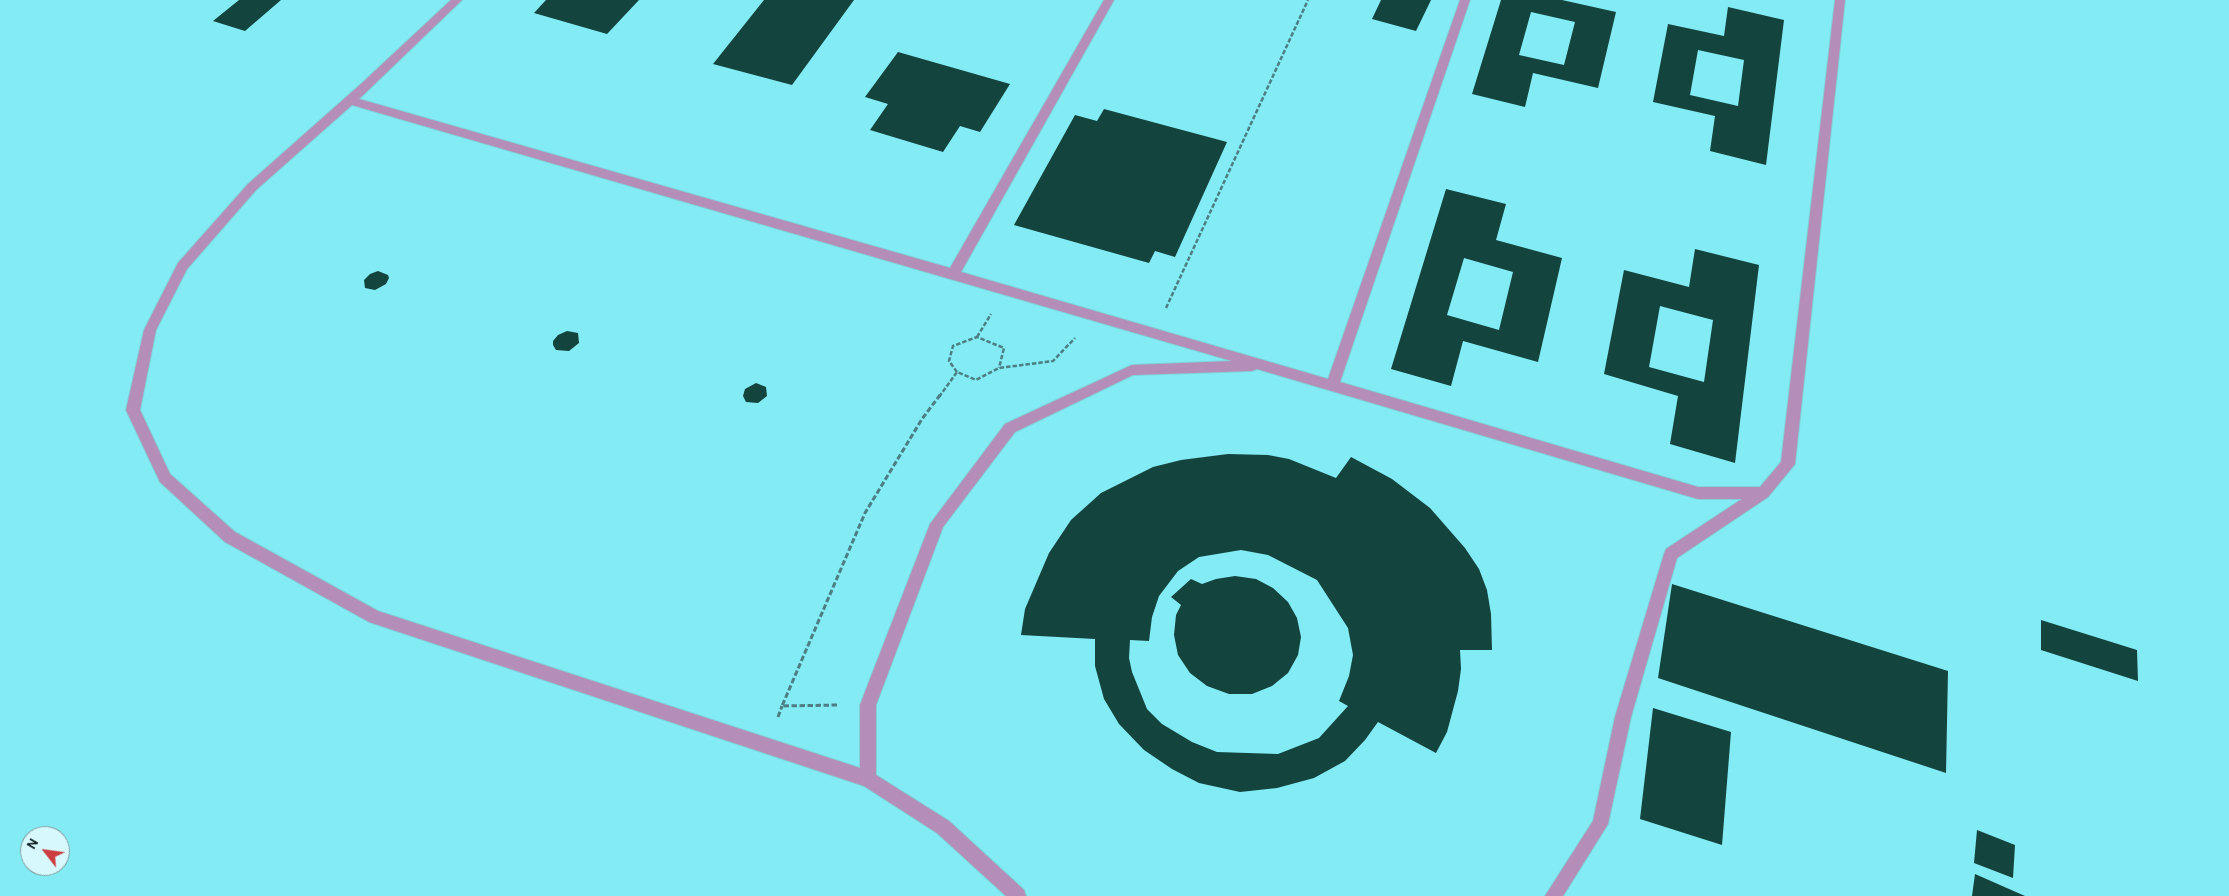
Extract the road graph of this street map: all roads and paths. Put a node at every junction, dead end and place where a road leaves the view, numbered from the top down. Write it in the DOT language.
graph roads {
  1 [pos="457,0"];
  2 [pos="1108,0"];
  3 [pos="1308,0"];
  4 [pos="1465,0"];
  5 [pos="1840,0"];
  6 [pos="350,100"];
  7 [pos="953,274"];
  8 [pos="1096,316"];
  9 [pos="1155,334"];
  10 [pos="1264,366"];
  11 [pos="999,368"];
  12 [pos="957,372"];
  13 [pos="1332,385"];
  14 [pos="1763,493"];
  15 [pos="868,705"];
  16 [pos="868,779"];
  17 [pos="1018,896"];
  18 [pos="1553,896"];
  1 -- 6 [label="street"];
  2 -- 7 [label="street"];
  3 -- 9 [label="path"];
  4 -- 13 [label="street"];
  5 -- 14 [label="street"];
  6 -- 7 [label="street"];
  6 -- 16 [label="street"];
  7 -- 8 [label="street"];
  8 -- 9 [label="street"];
  8 -- 11 [label="path"];
  9 -- 10 [label="street"];
  10 -- 13 [label="street"];
  10 -- 15 [label="street"];
  11 -- 12 [label="path"];
  11 -- 12 [label="path"];
  12 -- 15 [label="path"];
  13 -- 14 [label="street"];
  14 -- 18 [label="street"];
  15 -- 16 [label="street"];
  16 -- 17 [label="street"];
}
